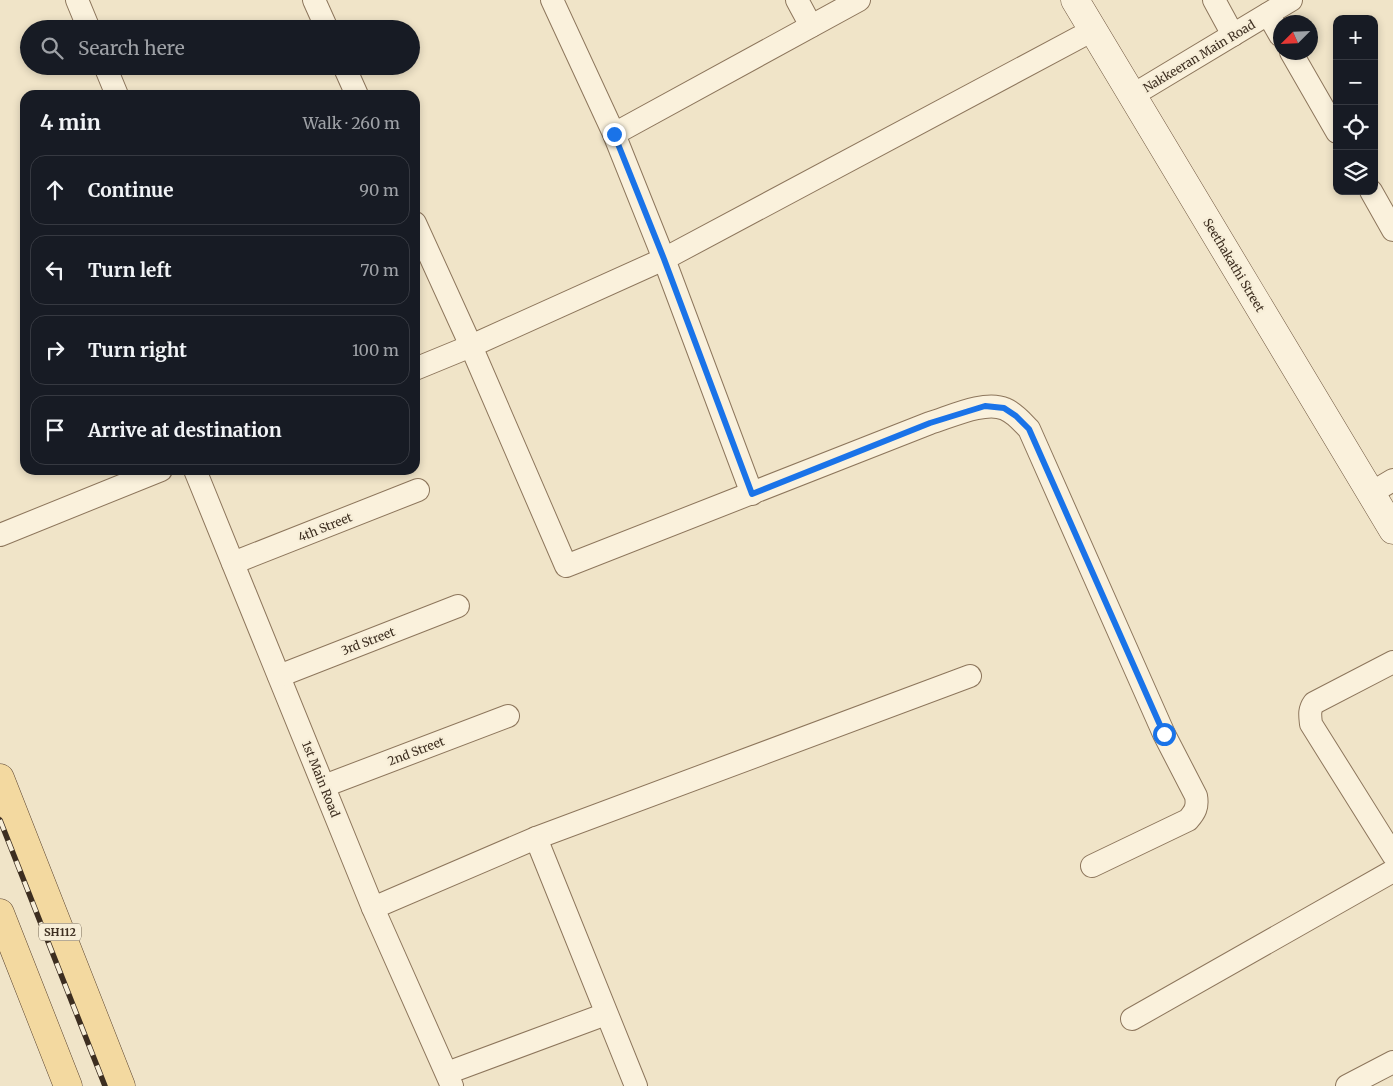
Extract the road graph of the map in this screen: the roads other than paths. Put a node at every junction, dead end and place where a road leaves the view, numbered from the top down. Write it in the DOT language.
graph roads {
  1 [pos="77,0"];
  2 [pos="314,0"];
  3 [pos="552,0"];
  4 [pos="797,0"];
  5 [pos="860,0"];
  6 [pos="1075,0"];
  7 [pos="1214,0"];
  8 [pos="1291,0"];
  9 [pos="1268,14"];
  10 [pos="85,20"];
  11 [pos="323,20"];
  12 [pos="1273,23"];
  13 [pos="811,26"];
  14 [pos="1093,30"];
  15 [pos="1233,35"];
  16 [pos="1296,60"];
  17 [pos="109,75"];
  18 [pos="348,75"];
  19 [pos="115,90"];
  20 [pos="355,90"];
  21 [pos="1133,95"];
  22 [pos="1333,125"];
  23 [pos="614,134"];
  24 [pos="1373,195"];
  25 [pos="1393,230"];
  26 [pos="420,234"];
  27 [pos="664,259"];
  28 [pos="471,346"];
  29 [pos="420,367"];
  30 [pos="149,475"];
  31 [pos="197,475"];
  32 [pos="1382,487"];
  33 [pos="418,490"];
  34 [pos="752,494"];
  35 [pos="1393,530"];
  36 [pos="0,535"];
  37 [pos="233,563"];
  38 [pos="458,606"];
  39 [pos="1393,662"];
  40 [pos="279,676"];
  41 [pos="970,676"];
  42 [pos="508,716"];
  43 [pos="0,778"];
  44 [pos="324,786"];
  45 [pos="536,838"];
  46 [pos="1393,855"];
  47 [pos="1092,866"];
  48 [pos="1393,872"];
  49 [pos="373,908"];
  50 [pos="0,913"];
  51 [pos="606,1014"];
  52 [pos="1132,1019"];
  53 [pos="1393,1062"];
  54 [pos="450,1080"];
  55 [pos="68,1086"];
  56 [pos="121,1086"];
  57 [pos="636,1086"];
  58 [pos="1347,1086"];
  1 -- 10 [label="street"];
  2 -- 11 [label="street"];
  3 -- 23 [label="street"];
  4 -- 13 [label="street"];
  5 -- 13 [label="street"];
  6 -- 14 [label="street, Seethakathi Street"];
  7 -- 15 [label="street"];
  8 -- 9 [label="street, Nakkeeran Main Road"];
  9 -- 12 [label="street"];
  9 -- 15 [label="street, Nakkeeran Main Road"];
  13 -- 23 [label="street"];
  14 -- 21 [label="street, Seethakathi Street"];
  14 -- 27 [label="street"];
  15 -- 21 [label="street, Nakkeeran Main Road"];
  16 -- 22 [label="street"];
  17 -- 19 [label="street"];
  18 -- 20 [label="street"];
  21 -- 32 [label="street, Seethakathi Street"];
  23 -- 27 [label="street"];
  24 -- 25 [label="street"];
  26 -- 28 [label="street"];
  27 -- 28 [label="street"];
  27 -- 34 [label="street"];
  28 -- 29 [label="street"];
  28 -- 34 [label="street"];
  30 -- 36 [label="street"];
  31 -- 37 [label="street, 1st Main Road"];
  32 -- 35 [label="street, Seethakathi Street"];
  33 -- 37 [label="street, 4th Street"];
  34 -- 47 [label="street"];
  37 -- 40 [label="street, 1st Main Road"];
  38 -- 40 [label="street, 3rd Street"];
  39 -- 46 [label="street"];
  40 -- 44 [label="street, 1st Main Road"];
  41 -- 45 [label="street"];
  42 -- 44 [label="street, 2nd Street"];
  43 -- 56 [label="main road, SH112"];
  44 -- 49 [label="street, 1st Main Road"];
  45 -- 49 [label="street"];
  45 -- 51 [label="street"];
  48 -- 52 [label="street"];
  49 -- 54 [label="street, 1st Main Road"];
  50 -- 55 [label="main road"];
  51 -- 54 [label="street"];
  51 -- 57 [label="street"];
  53 -- 58 [label="street"];
}
